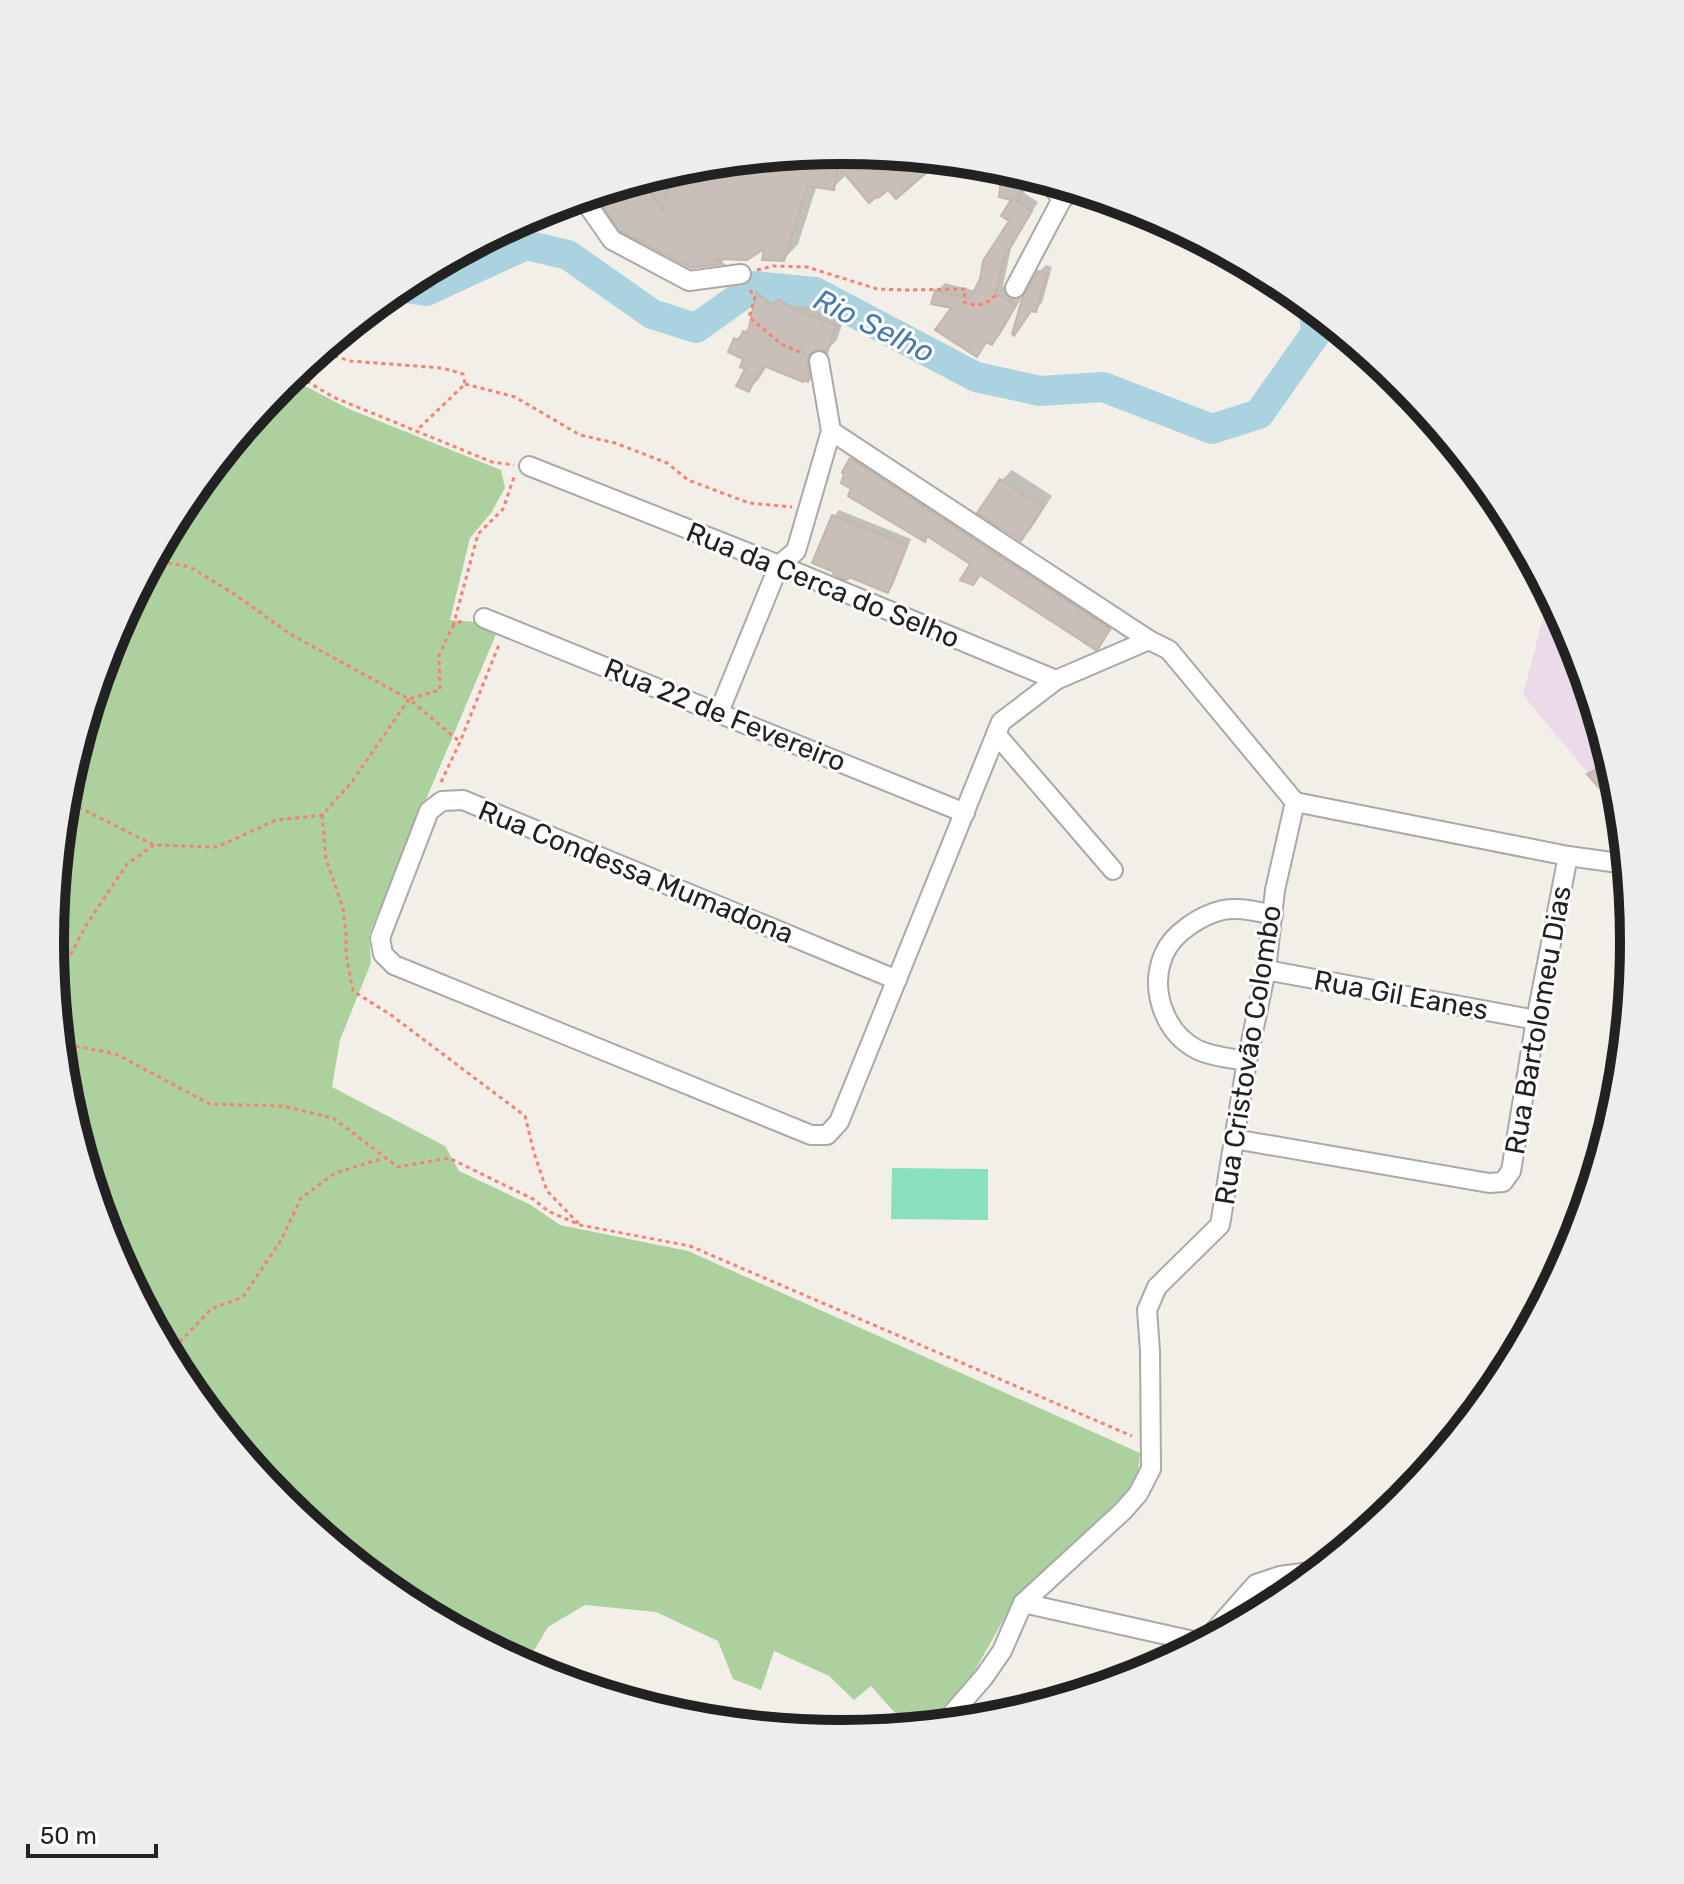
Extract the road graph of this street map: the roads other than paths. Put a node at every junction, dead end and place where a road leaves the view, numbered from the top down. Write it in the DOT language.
graph roads {
  1 [pos="1067,198"];
  2 [pos="588,206"];
  3 [pos="741,274"];
  4 [pos="1012,290"];
  5 [pos="819,361"];
  6 [pos="831,431"];
  7 [pos="524,466"];
  8 [pos="779,565"];
  9 [pos="484,618"];
  10 [pos="1149,640"];
  11 [pos="1056,680"];
  12 [pos="719,712"];
  13 [pos="996,734"];
  14 [pos="1295,802"];
  15 [pos="965,813"];
  16 [pos="1568,856"];
  17 [pos="1615,863"];
  18 [pos="1113,870"];
  19 [pos="1273,915"];
  20 [pos="1266,970"];
  21 [pos="897,980"];
  22 [pos="1536,1020"];
  23 [pos="1247,1061"];
  24 [pos="1234,1139"];
  25 [pos="1295,1574"];
  26 [pos="1023,1603"];
  27 [pos="1225,1619"];
  28 [pos="1187,1640"];
  29 [pos="967,1698"];
  30 [pos="964,1710"];
  31 [pos="956,1711"];
  1 -- 4 [label="street"];
  2 -- 3 [label="street"];
  5 -- 6 [label="street"];
  6 -- 8 [label="street"];
  6 -- 10 [label="street"];
  7 -- 8 [label="street, Rua da Cerca do Selho"];
  8 -- 11 [label="street, Rua da Cerca do Selho"];
  8 -- 12 [label="street"];
  9 -- 12 [label="street, Rua 22 de Fevereiro"];
  10 -- 11 [label="street"];
  10 -- 14 [label="street"];
  11 -- 13 [label="street"];
  12 -- 15 [label="street, Rua 22 de Fevereiro"];
  13 -- 15 [label="street"];
  13 -- 18 [label="street"];
  14 -- 16 [label="street"];
  14 -- 19 [label="street, Rua Cristovão Colombo"];
  15 -- 21 [label="street"];
  16 -- 17 [label="street"];
  16 -- 22 [label="street, Rua Bartolomeu Dias"];
  19 -- 20 [label="street, Rua Cristovão Colombo"];
  19 -- 23 [label="street"];
  20 -- 22 [label="street, Rua Gil Eanes"];
  20 -- 23 [label="street, Rua Cristovão Colombo"];
  21 -- 21 [label="street, Rua Condessa Mumadona"];
  22 -- 24 [label="street, Rua Bartolomeu Dias"];
  23 -- 24 [label="street, Rua Cristovão Colombo"];
  24 -- 26 [label="street, Rua Cristovão Colombo"];
  25 -- 27 [label="street"];
  26 -- 28 [label="street"];
  26 -- 29 [label="street, Rua Cristovão Colombo"];
  29 -- 30 [label="street, Rua Cristovão Colombo"];
  29 -- 31 [label="street, Rua Cristovão Colombo"];
}
